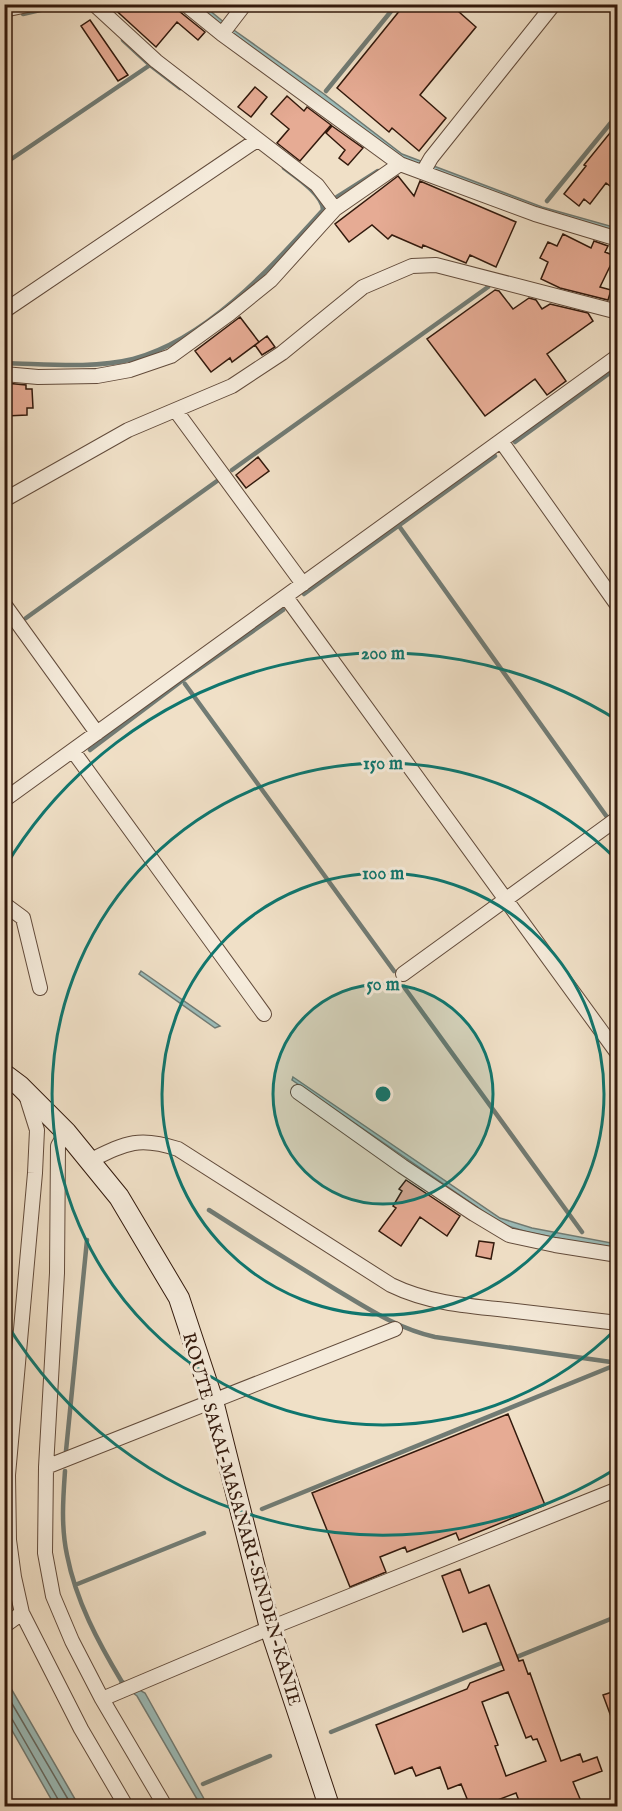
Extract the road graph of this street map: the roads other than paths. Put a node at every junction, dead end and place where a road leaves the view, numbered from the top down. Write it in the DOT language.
graph roads {
  1 [pos="32,4"];
  2 [pos="94,4"];
  3 [pos="185,4"];
  4 [pos="245,4"];
  5 [pos="554,4"];
  6 [pos="7,13"];
  7 [pos="224,30"];
  8 [pos="257,140"];
  9 [pos="400,164"];
  10 [pos="426,166"];
  11 [pos="334,209"];
  12 [pos="618,239"];
  13 [pos="4,311"];
  14 [pos="618,312"];
  15 [pos="618,356"];
  16 [pos="4,374"];
  17 [pos="176,411"];
  18 [pos="501,441"];
  19 [pos="4,500"];
  20 [pos="303,584"];
  21 [pos="286,597"];
  22 [pos="4,604"];
  23 [pos="618,606"];
  24 [pos="97,733"];
  25 [pos="73,751"];
  26 [pos="4,800"];
  27 [pos="618,818"];
  28 [pos="505,900"];
  29 [pos="4,904"];
  30 [pos="403,974"];
  31 [pos="40,988"];
  32 [pos="264,1014"];
  33 [pos="618,1054"];
  34 [pos="4,1074"];
  35 [pos="25,1091"];
  36 [pos="298,1092"];
  37 [pos="66,1132"];
  38 [pos="91,1160"];
  39 [pos="618,1255"];
  40 [pos="618,1323"];
  41 [pos="395,1329"];
  42 [pos="213,1401"];
  43 [pos="46,1467"];
  44 [pos="618,1489"];
  45 [pos="22,1613"];
  46 [pos="4,1626"];
  47 [pos="270,1629"];
  48 [pos="102,1699"];
  49 [pos="126,1806"];
  50 [pos="165,1806"];
  51 [pos="329,1806"];
  1 -- 6 [label="street"];
  2 -- 8 [label="street"];
  3 -- 7 [label="street"];
  4 -- 7 [label="street"];
  5 -- 10 [label="street"];
  7 -- 9 [label="street"];
  8 -- 11 [label="street"];
  8 -- 13 [label="street"];
  9 -- 10 [label="street"];
  9 -- 11 [label="street"];
  10 -- 12 [label="street"];
  11 -- 16 [label="street"];
  14 -- 17 [label="street"];
  15 -- 18 [label="street"];
  17 -- 19 [label="street"];
  17 -- 20 [label="street"];
  18 -- 20 [label="street"];
  18 -- 23 [label="street"];
  20 -- 21 [label="street"];
  21 -- 24 [label="street"];
  21 -- 28 [label="street"];
  22 -- 24 [label="street"];
  24 -- 25 [label="street"];
  25 -- 26 [label="street"];
  25 -- 32 [label="street"];
  27 -- 28 [label="street"];
  28 -- 30 [label="street"];
  28 -- 33 [label="street"];
  29 -- 31 [label="street"];
  34 -- 35 [label="main road, ROUTE SAKAI-MASANARI-SINDEN-KANIE"];
  35 -- 37 [label="main road, ROUTE SAKAI-MASANARI-SINDEN-KANIE"];
  35 -- 45 [label="street"];
  36 -- 39 [label="street"];
  37 -- 38 [label="main road, ROUTE SAKAI-MASANARI-SINDEN-KANIE"];
  37 -- 43 [label="street"];
  38 -- 40 [label="street"];
  38 -- 42 [label="main road, ROUTE SAKAI-MASANARI-SINDEN-KANIE"];
  41 -- 42 [label="street"];
  42 -- 43 [label="street"];
  42 -- 47 [label="main road, ROUTE SAKAI-MASANARI-SINDEN-KANIE"];
  43 -- 48 [label="street"];
  44 -- 47 [label="street"];
  45 -- 46 [label="street"];
  45 -- 49 [label="street"];
  47 -- 48 [label="street"];
  47 -- 51 [label="main road, ROUTE SAKAI-MASANARI-SINDEN-KANIE"];
  48 -- 50 [label="street"];
}
